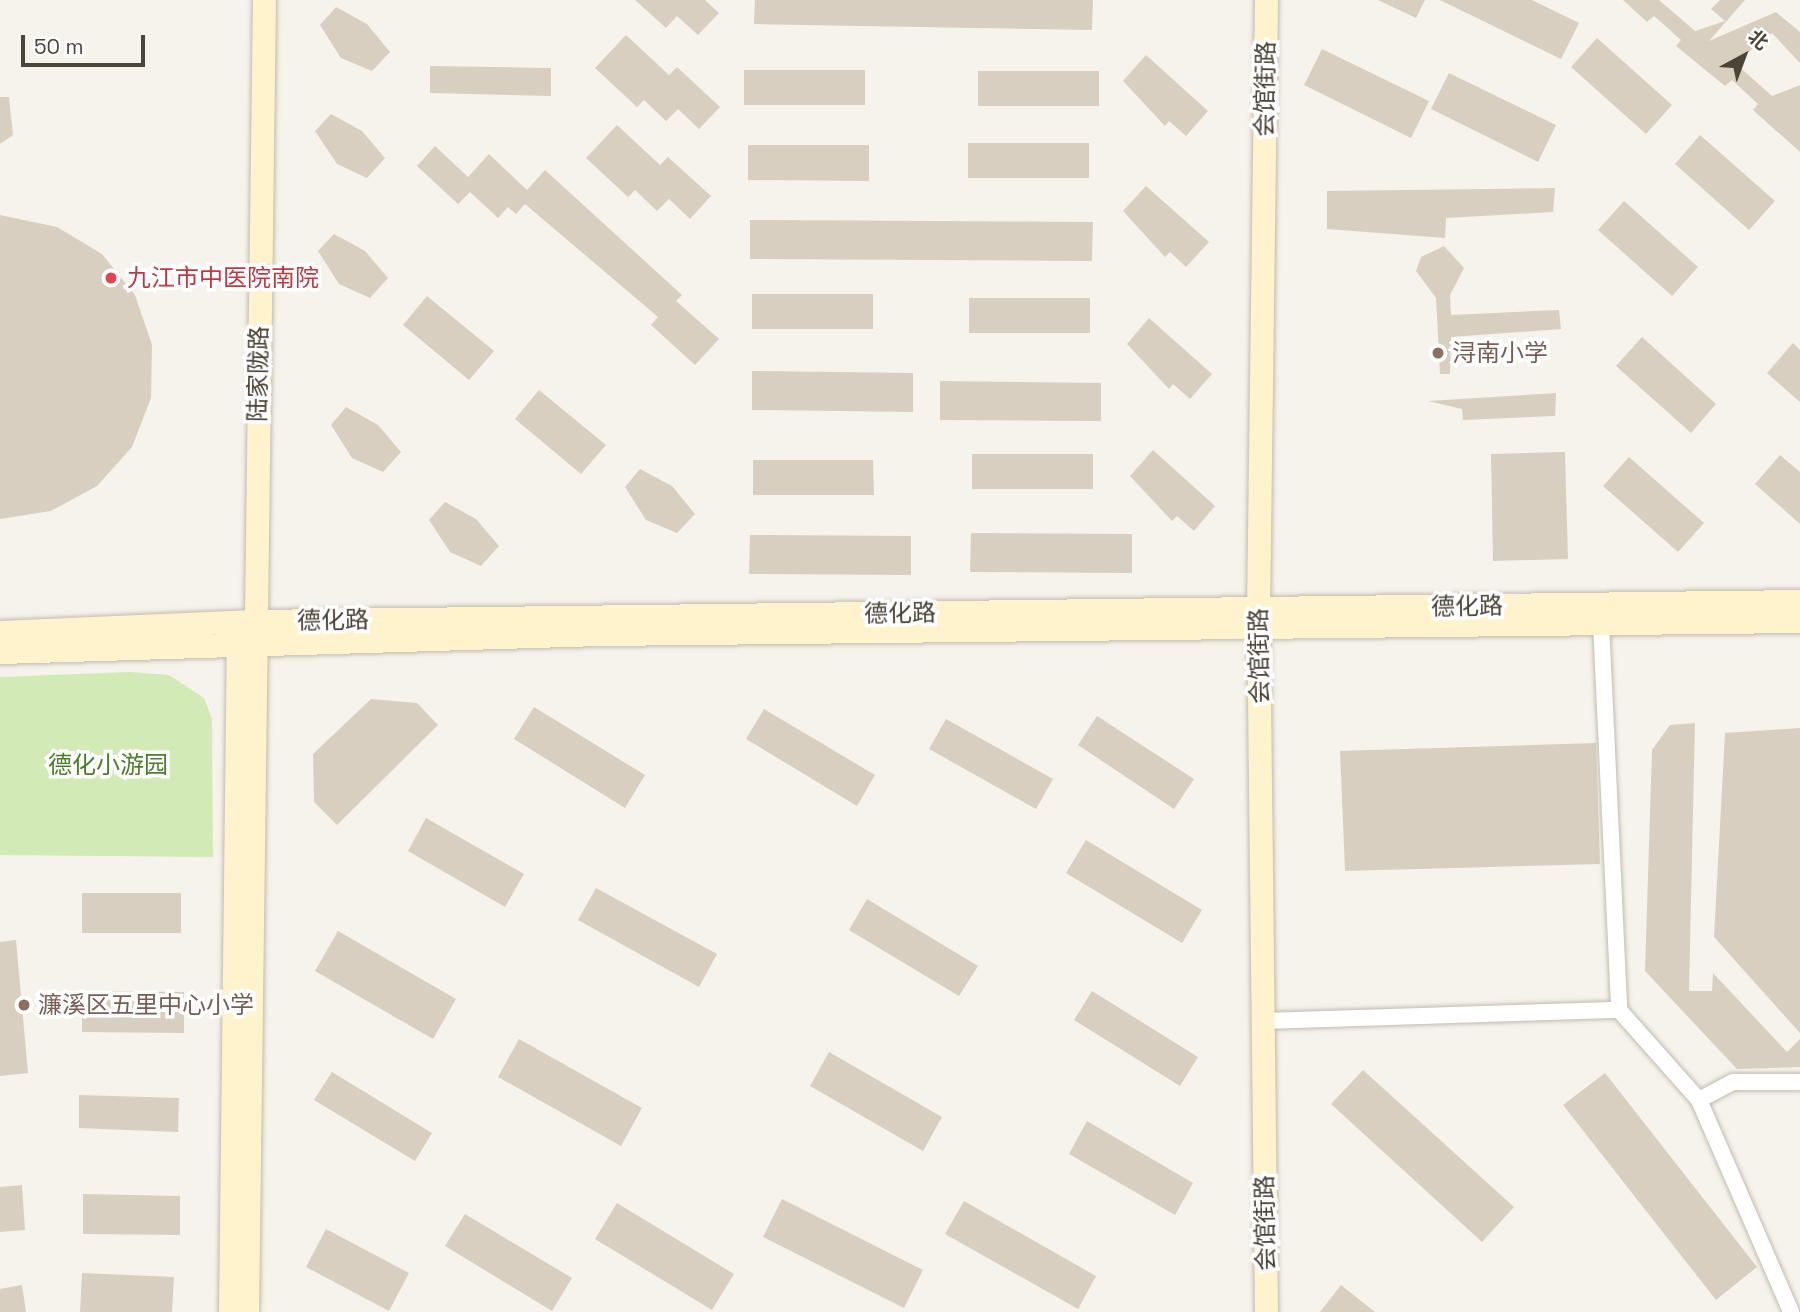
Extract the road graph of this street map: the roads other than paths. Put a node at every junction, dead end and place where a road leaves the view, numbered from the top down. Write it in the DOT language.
graph roads {
  1 [pos="264,0"];
  2 [pos="1266,0"];
  3 [pos="1800,601"];
  4 [pos="1258,618"];
  5 [pos="1800,621"];
  6 [pos="1601,623"];
  7 [pos="0,632"];
  8 [pos="246,634"];
  9 [pos="0,652"];
  10 [pos="1619,1010"];
  11 [pos="1263,1021"];
  12 [pos="1800,1082"];
  13 [pos="1699,1100"];
  14 [pos="230,1312"];
  15 [pos="247,1312"];
  16 [pos="1266,1312"];
  17 [pos="1791,1312"];
  1 -- 8 [label="street, 陆家陇路"];
  2 -- 4 [label="street, 会馆街路"];
  3 -- 4 [label="street, 德化路"];
  4 -- 6 [label="street, 德化路"];
  4 -- 8 [label="street, 德化路"];
  4 -- 11 [label="street, 会馆街路"];
  5 -- 6 [label="street, 德化路"];
  6 -- 10 [label="street"];
  7 -- 8 [label="street, 德化路"];
  8 -- 9 [label="street, 德化路"];
  8 -- 14 [label="street"];
  8 -- 15 [label="street"];
  10 -- 11 [label="street"];
  10 -- 13 [label="street"];
  11 -- 16 [label="street, 会馆街路"];
  12 -- 13 [label="street"];
  13 -- 17 [label="street"];
}
